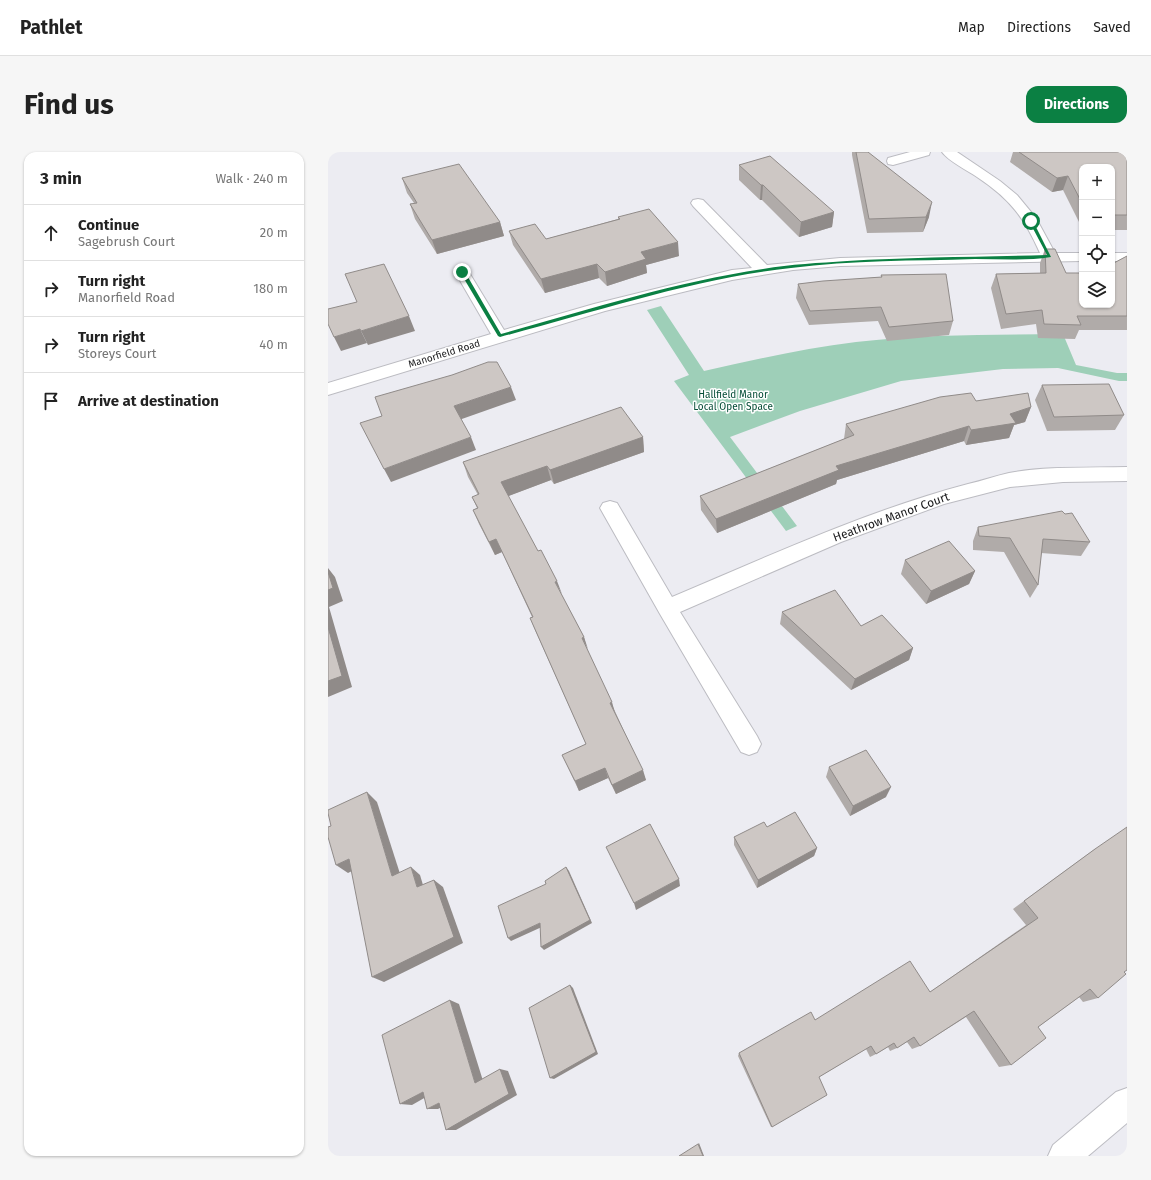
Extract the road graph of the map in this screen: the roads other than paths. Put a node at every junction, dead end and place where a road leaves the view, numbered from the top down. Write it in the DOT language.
graph roads {
  1 [pos="924,152"];
  2 [pos="948,152"];
  3 [pos="893,161"];
  4 [pos="698,203"];
  5 [pos="1049,256"];
  6 [pos="1079,257"];
  7 [pos="1115,257"];
  8 [pos="1127,257"];
  9 [pos="763,270"];
  10 [pos="462,272"];
  11 [pos="500,336"];
  12 [pos="328,389"];
  13 [pos="1127,474"];
  14 [pos="610,508"];
  15 [pos="667,608"];
  16 [pos="749,744"];
  17 [pos="1127,1103"];
  18 [pos="1064,1156"];
  1 -- 3 [label="street"];
  2 -- 5 [label="street"];
  4 -- 9 [label="street"];
  5 -- 6 [label="street, Manorfield Road"];
  5 -- 9 [label="street, Manorfield Road"];
  7 -- 8 [label="street"];
  9 -- 11 [label="street, Manorfield Road"];
  10 -- 11 [label="street"];
  11 -- 12 [label="street, Manorfield Road"];
  13 -- 15 [label="street, Heathrow Manor Court"];
  14 -- 15 [label="street"];
  15 -- 16 [label="street"];
  17 -- 18 [label="street"];
}
